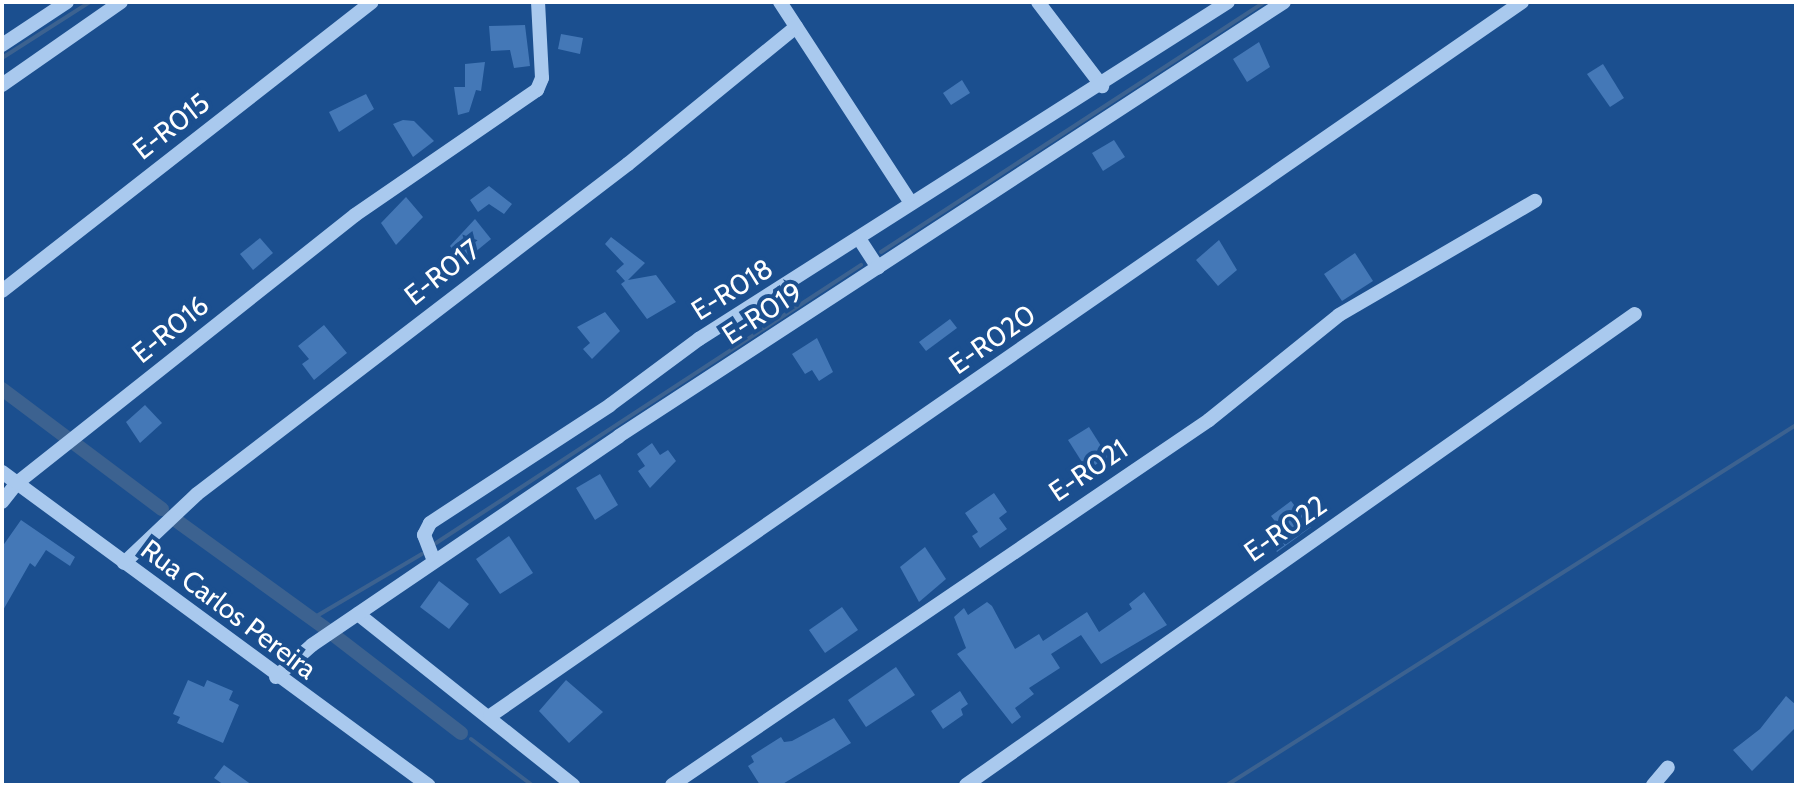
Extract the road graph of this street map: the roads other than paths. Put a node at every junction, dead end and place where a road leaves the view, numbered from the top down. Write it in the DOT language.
graph roads {
  1 [pos="67,2"];
  2 [pos="121,2"];
  3 [pos="372,2"];
  4 [pos="538,2"];
  5 [pos="780,2"];
  6 [pos="1038,2"];
  7 [pos="1228,2"];
  8 [pos="1284,2"];
  9 [pos="1522,2"];
  10 [pos="796,27"];
  11 [pos="2,45"];
  12 [pos="2,85"];
  13 [pos="1102,86"];
  14 [pos="1535,201"];
  15 [pos="911,203"];
  16 [pos="860,240"];
  17 [pos="878,268"];
  18 [pos="2,291"];
  19 [pos="1635,314"];
  20 [pos="2,472"];
  21 [pos="17,483"];
  22 [pos="2,502"];
  23 [pos="434,561"];
  24 [pos="124,563"];
  25 [pos="358,614"];
  26 [pos="276,677"];
  27 [pos="490,716"];
  28 [pos="1668,767"];
  29 [pos="428,785"];
  30 [pos="573,785"];
  31 [pos="672,785"];
  32 [pos="966,785"];
  33 [pos="1653,785"];
  1 -- 11 [label="street"];
  2 -- 12 [label="street"];
  3 -- 18 [label="street, E-R015"];
  4 -- 21 [label="street, E-R016"];
  5 -- 10 [label="street"];
  6 -- 13 [label="street"];
  7 -- 13 [label="street, E-R018"];
  8 -- 17 [label="street, E-R019"];
  9 -- 27 [label="street, E-R020"];
  10 -- 15 [label="street"];
  10 -- 24 [label="street, E-R017"];
  13 -- 15 [label="street, E-R018"];
  14 -- 31 [label="street, E-R021"];
  15 -- 16 [label="street, E-R018"];
  16 -- 17 [label="street"];
  16 -- 23 [label="street, E-R018"];
  17 -- 23 [label="street, E-R019"];
  19 -- 32 [label="street, E-R022"];
  20 -- 21 [label="street, Rua Carlos Pereira"];
  21 -- 22 [label="street, E-R016"];
  21 -- 24 [label="street, Rua Carlos Pereira"];
  23 -- 25 [label="street, E-R019"];
  24 -- 26 [label="street, Rua Carlos Pereira"];
  25 -- 26 [label="street, E-R019"];
  25 -- 27 [label="street"];
  26 -- 29 [label="street, Rua Carlos Pereira"];
  27 -- 30 [label="street"];
  28 -- 33 [label="street"];
}
